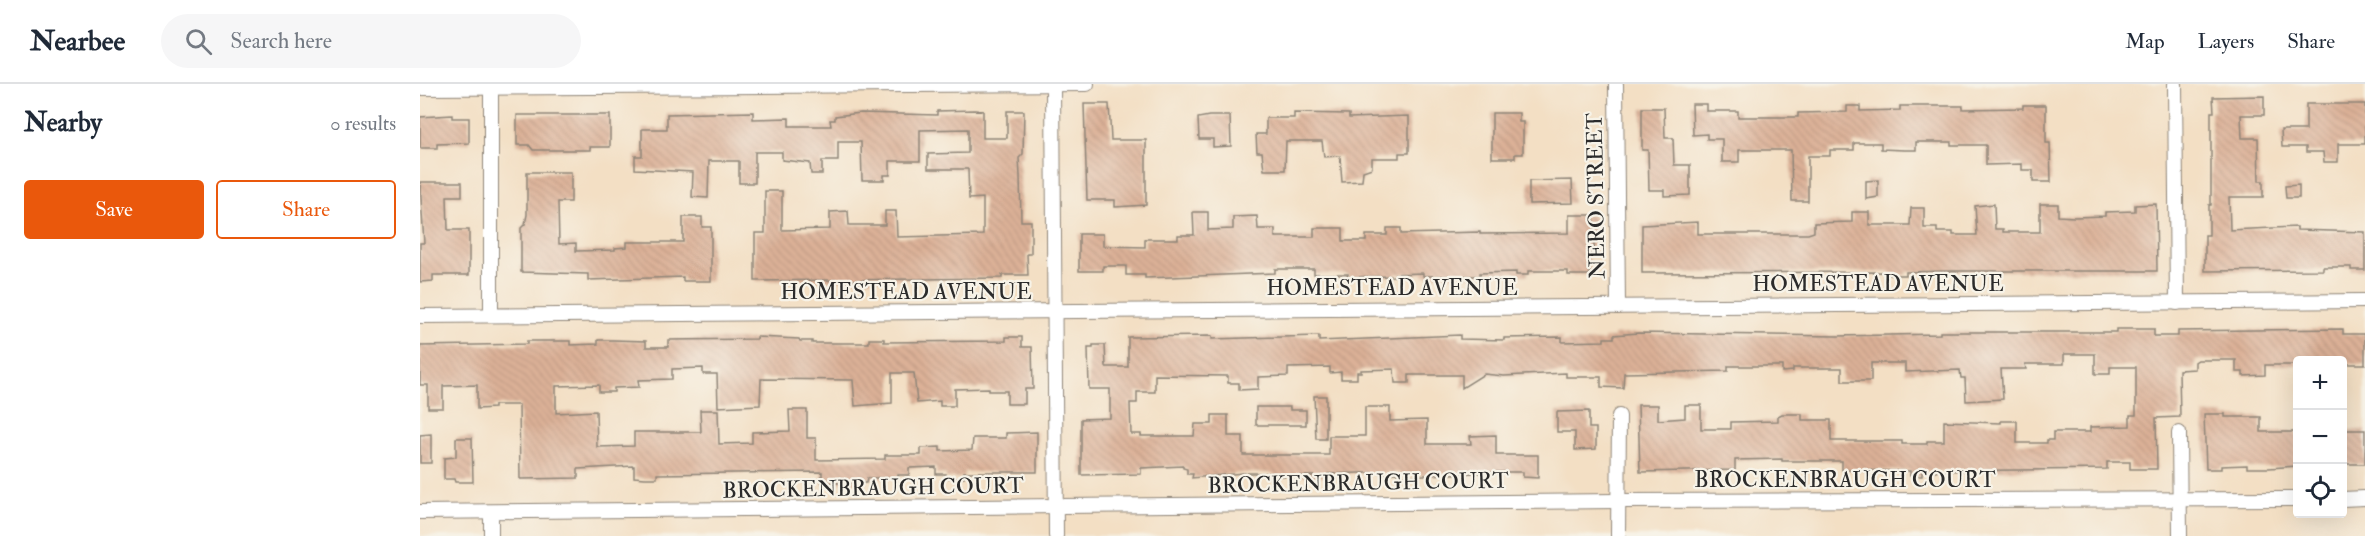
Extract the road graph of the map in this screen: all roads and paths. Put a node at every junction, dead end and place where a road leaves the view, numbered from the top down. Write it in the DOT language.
graph roads {
  1 [pos="1053,84"];
  2 [pos="1087,84"];
  3 [pos="1616,84"];
  4 [pos="2175,84"];
  5 [pos="491,86"];
  6 [pos="420,88"];
  7 [pos="2365,301"];
  8 [pos="2177,303"];
  9 [pos="1618,307"];
  10 [pos="1054,312"];
  11 [pos="491,315"];
  12 [pos="420,316"];
  13 [pos="1619,416"];
  14 [pos="2179,434"];
  15 [pos="2365,498"];
  16 [pos="2293,499"];
  17 [pos="2347,499"];
  18 [pos="1618,501"];
  19 [pos="2180,501"];
  20 [pos="1056,507"];
  21 [pos="420,512"];
  22 [pos="491,512"];
  23 [pos="491,536"];
  24 [pos="1056,536"];
  25 [pos="1618,536"];
  26 [pos="2180,536"];
  1 -- 2 [label="street"];
  1 -- 5 [label="street"];
  1 -- 10 [label="street"];
  3 -- 9 [label="street, NERO STREET"];
  4 -- 8 [label="street"];
  5 -- 6 [label="street"];
  5 -- 11 [label="street"];
  7 -- 8 [label="street, HOMESTEAD AVENUE"];
  8 -- 9 [label="street, HOMESTEAD AVENUE"];
  9 -- 10 [label="street, HOMESTEAD AVENUE"];
  10 -- 11 [label="street, HOMESTEAD AVENUE"];
  10 -- 20 [label="street"];
  11 -- 12 [label="street, HOMESTEAD AVENUE"];
  13 -- 18 [label="street"];
  14 -- 19 [label="street"];
  15 -- 17 [label="street"];
  16 -- 19 [label="street, BROCKENBRAUGH COURT"];
  18 -- 19 [label="street, BROCKENBRAUGH COURT"];
  18 -- 20 [label="street, BROCKENBRAUGH COURT"];
  18 -- 25 [label="street"];
  19 -- 26 [label="street"];
  20 -- 22 [label="street, BROCKENBRAUGH COURT"];
  20 -- 24 [label="street"];
  21 -- 22 [label="street, BROCKENBRAUGH COURT"];
  22 -- 23 [label="street"];
}
